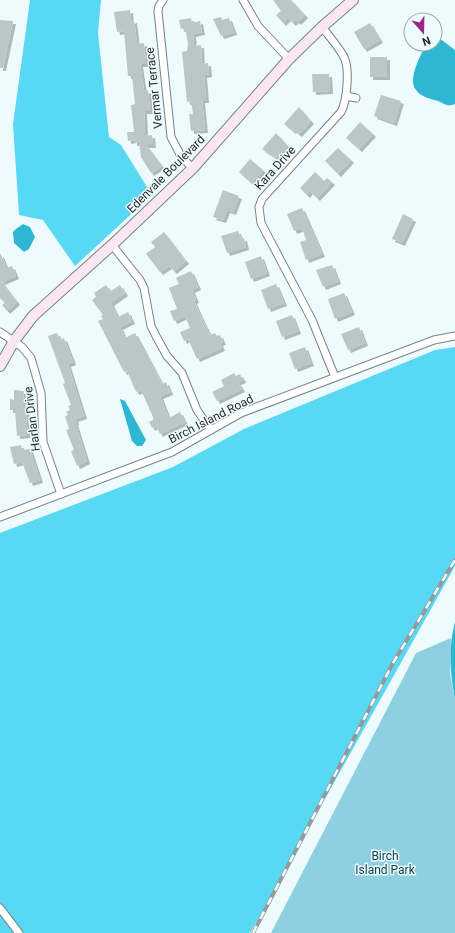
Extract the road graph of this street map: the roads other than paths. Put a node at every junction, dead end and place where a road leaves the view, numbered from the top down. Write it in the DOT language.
graph roads {
  1 [pos="242,0"];
  2 [pos="353,0"];
  3 [pos="159,4"];
  4 [pos="322,27"];
  5 [pos="289,59"];
  6 [pos="346,96"];
  7 [pos="356,98"];
  8 [pos="193,168"];
  9 [pos="112,245"];
  10 [pos="0,332"];
  11 [pos="455,336"];
  12 [pos="14,341"];
  13 [pos="0,366"];
  14 [pos="335,378"];
  15 [pos="211,430"];
  16 [pos="61,494"];
  17 [pos="0,517"];
  18 [pos="0,908"];
  19 [pos="19,933"];
  1 -- 5 [label="street"];
  2 -- 4 [label="street, Edenvale Boulevard"];
  3 -- 8 [label="street, Vermar Terrace"];
  4 -- 5 [label="street, Edenvale Boulevard"];
  4 -- 6 [label="street, Kara Drive"];
  5 -- 8 [label="street, Edenvale Boulevard"];
  6 -- 7 [label="street"];
  6 -- 14 [label="street, Kara Drive"];
  8 -- 9 [label="street, Edenvale Boulevard"];
  9 -- 12 [label="street, Edenvale Boulevard"];
  9 -- 15 [label="street"];
  10 -- 12 [label="street, Harlan Drive"];
  11 -- 14 [label="street, Birch Island Road"];
  12 -- 13 [label="street, Edenvale Boulevard"];
  12 -- 16 [label="street, Harlan Drive"];
  14 -- 15 [label="street, Birch Island Road"];
  15 -- 16 [label="street, Birch Island Road"];
  16 -- 17 [label="street, Birch Island Road"];
  18 -- 19 [label="street"];
}
